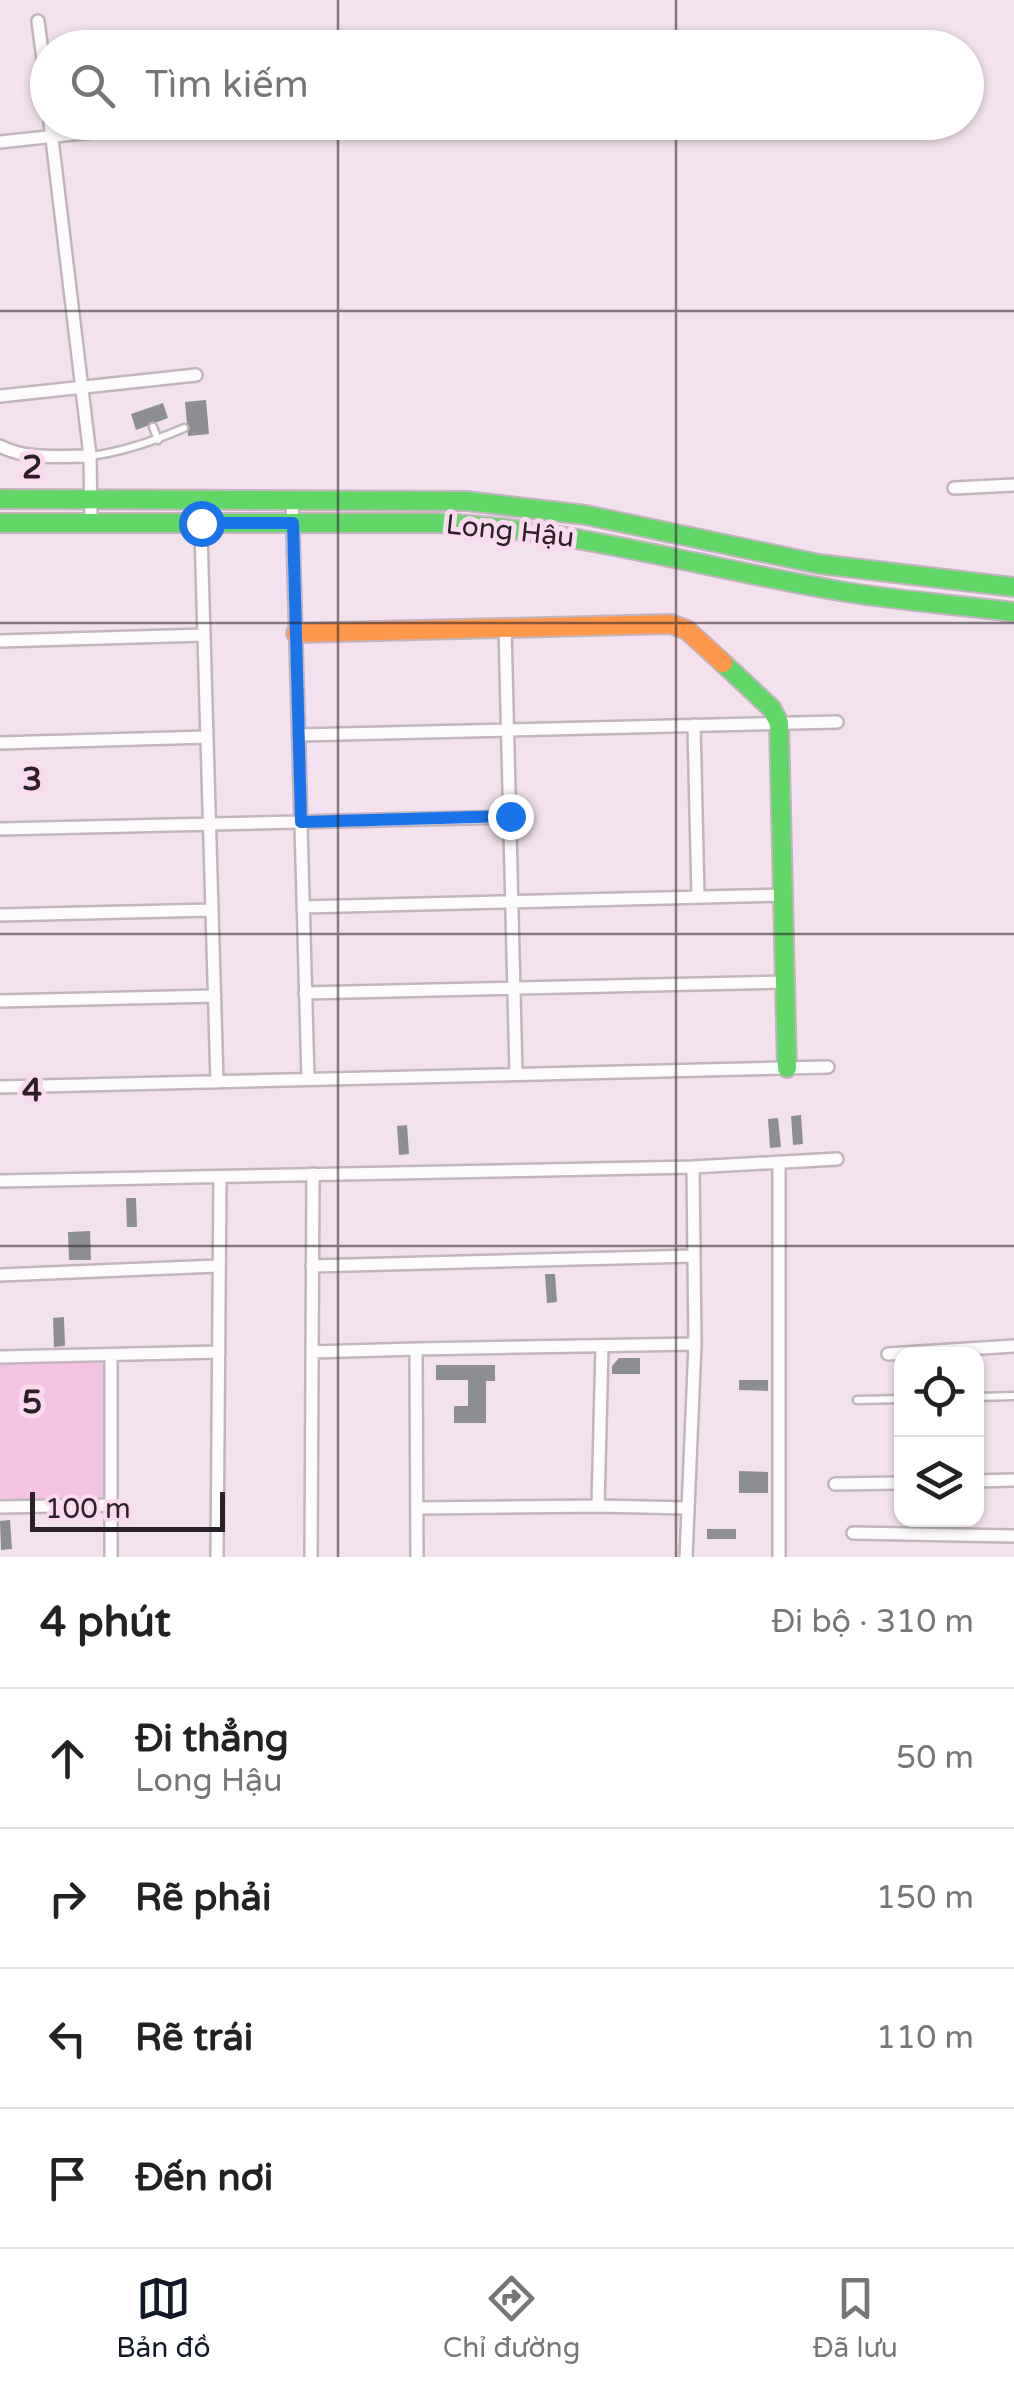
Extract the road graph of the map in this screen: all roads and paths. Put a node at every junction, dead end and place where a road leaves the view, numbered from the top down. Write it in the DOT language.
graph roads {
  1 [pos="38,22"];
  2 [pos="39,30"];
  3 [pos="30,134"];
  4 [pos="52,140"];
  5 [pos="0,142"];
  6 [pos="196,374"];
  7 [pos="82,386"];
  8 [pos="0,396"];
  9 [pos="153,427"];
  10 [pos="184,428"];
  11 [pos="158,440"];
  12 [pos="0,446"];
  13 [pos="90,456"];
  14 [pos="1014,485"];
  15 [pos="954,488"];
  16 [pos="0,499"];
  17 [pos="91,499"];
  18 [pos="200,499"];
  19 [pos="292,499"];
  20 [pos="0,523"];
  21 [pos="91,523"];
  22 [pos="201,523"];
  23 [pos="293,523"];
  24 [pos="1014,587"];
  25 [pos="1014,612"];
  26 [pos="505,628"];
  27 [pos="296,633"];
  28 [pos="204,635"];
  29 [pos="0,641"];
  30 [pos="836,722"];
  31 [pos="780,723"];
  32 [pos="694,726"];
  33 [pos="508,730"];
  34 [pos="298,735"];
  35 [pos="207,737"];
  36 [pos="0,743"];
  37 [pos="510,816"];
  38 [pos="301,822"];
  39 [pos="210,824"];
  40 [pos="0,828"];
  41 [pos="783,895"];
  42 [pos="698,897"];
  43 [pos="512,902"];
  44 [pos="303,907"];
  45 [pos="212,910"];
  46 [pos="0,915"];
  47 [pos="785,982"];
  48 [pos="514,988"];
  49 [pos="306,993"];
  50 [pos="215,996"];
  51 [pos="0,1001"];
  52 [pos="828,1067"];
  53 [pos="787,1068"];
  54 [pos="516,1074"];
  55 [pos="308,1080"];
  56 [pos="217,1082"];
  57 [pos="0,1087"];
  58 [pos="837,1158"];
  59 [pos="779,1162"];
  60 [pos="693,1168"];
  61 [pos="312,1174"];
  62 [pos="220,1178"];
  63 [pos="0,1182"];
  64 [pos="694,1256"];
  65 [pos="218,1266"];
  66 [pos="312,1266"];
  67 [pos="0,1275"];
  68 [pos="695,1344"];
  69 [pos="602,1346"];
  70 [pos="1014,1346"];
  71 [pos="416,1349"];
  72 [pos="219,1352"];
  73 [pos="312,1352"];
  74 [pos="888,1354"];
  75 [pos="112,1356"];
  76 [pos="0,1357"];
  77 [pos="1014,1396"];
  78 [pos="984,1398"];
  79 [pos="894,1399"];
  80 [pos="857,1400"];
  81 [pos="1014,1480"];
  82 [pos="984,1481"];
  83 [pos="894,1483"];
  84 [pos="835,1484"];
  85 [pos="111,1505"];
  86 [pos="598,1506"];
  87 [pos="0,1507"];
  88 [pos="418,1508"];
  89 [pos="687,1508"];
  90 [pos="852,1533"];
  91 [pos="1014,1536"];
  92 [pos="111,1557"];
  93 [pos="217,1557"];
  94 [pos="311,1557"];
  95 [pos="417,1557"];
  96 [pos="686,1557"];
  97 [pos="779,1557"];
  1 -- 2 [label="street"];
  3 -- 5 [label="street"];
  4 -- 7 [label="street"];
  6 -- 7 [label="street"];
  7 -- 8 [label="street"];
  7 -- 13 [label="street"];
  9 -- 11 [label="lane"];
  10 -- 11 [label="lane"];
  11 -- 13 [label="lane"];
  12 -- 13 [label="street"];
  13 -- 17 [label="street"];
  14 -- 15 [label="street"];
  16 -- 17 [label="main road, Long Hậu"];
  17 -- 18 [label="main road, Long Hậu"];
  17 -- 21 [label="street"];
  18 -- 19 [label="main road, Long Hậu"];
  18 -- 22 [label="street"];
  19 -- 23 [label="street"];
  19 -- 24 [label="main road, Long Hậu"];
  20 -- 21 [label="main road, Long Hậu"];
  21 -- 22 [label="main road, Long Hậu"];
  22 -- 23 [label="main road, Long Hậu"];
  22 -- 28 [label="street"];
  23 -- 25 [label="main road, Long Hậu"];
  23 -- 27 [label="street"];
  26 -- 27 [label="main road"];
  26 -- 31 [label="main road"];
  26 -- 33 [label="street"];
  27 -- 34 [label="street"];
  28 -- 29 [label="street"];
  28 -- 35 [label="street"];
  30 -- 31 [label="street"];
  31 -- 32 [label="street"];
  31 -- 41 [label="main road"];
  32 -- 33 [label="street"];
  32 -- 42 [label="street"];
  33 -- 34 [label="street"];
  33 -- 37 [label="street"];
  34 -- 38 [label="street"];
  35 -- 36 [label="street"];
  35 -- 39 [label="street"];
  37 -- 38 [label="street"];
  37 -- 43 [label="street"];
  38 -- 39 [label="street"];
  38 -- 44 [label="street"];
  39 -- 40 [label="street"];
  39 -- 45 [label="street"];
  41 -- 42 [label="street"];
  41 -- 47 [label="main road"];
  42 -- 43 [label="street"];
  43 -- 44 [label="street"];
  43 -- 48 [label="street"];
  44 -- 49 [label="street"];
  45 -- 46 [label="street"];
  45 -- 50 [label="street"];
  47 -- 48 [label="street"];
  47 -- 53 [label="main road"];
  48 -- 49 [label="street"];
  48 -- 54 [label="street"];
  49 -- 55 [label="street"];
  50 -- 51 [label="street"];
  50 -- 56 [label="street"];
  52 -- 53 [label="street"];
  53 -- 54 [label="street"];
  54 -- 55 [label="street"];
  55 -- 56 [label="street"];
  56 -- 57 [label="street"];
  58 -- 59 [label="street"];
  59 -- 60 [label="street"];
  59 -- 97 [label="street"];
  60 -- 61 [label="street"];
  60 -- 64 [label="street"];
  61 -- 62 [label="street"];
  61 -- 66 [label="street"];
  62 -- 63 [label="street"];
  62 -- 65 [label="street"];
  64 -- 66 [label="street"];
  64 -- 68 [label="street"];
  65 -- 67 [label="street"];
  65 -- 72 [label="street"];
  66 -- 73 [label="street"];
  68 -- 69 [label="street"];
  68 -- 89 [label="street"];
  69 -- 71 [label="street"];
  69 -- 86 [label="street"];
  70 -- 74 [label="street"];
  71 -- 73 [label="street"];
  71 -- 88 [label="street"];
  72 -- 75 [label="street"];
  72 -- 93 [label="street"];
  73 -- 94 [label="street"];
  75 -- 76 [label="street"];
  75 -- 85 [label="street"];
  77 -- 78 [label="lane"];
  79 -- 80 [label="lane"];
  81 -- 82 [label="street"];
  83 -- 84 [label="street"];
  85 -- 87 [label="street"];
  85 -- 92 [label="street"];
  86 -- 88 [label="street"];
  86 -- 89 [label="street"];
  88 -- 95 [label="street"];
  89 -- 96 [label="street"];
  90 -- 91 [label="street"];
}
